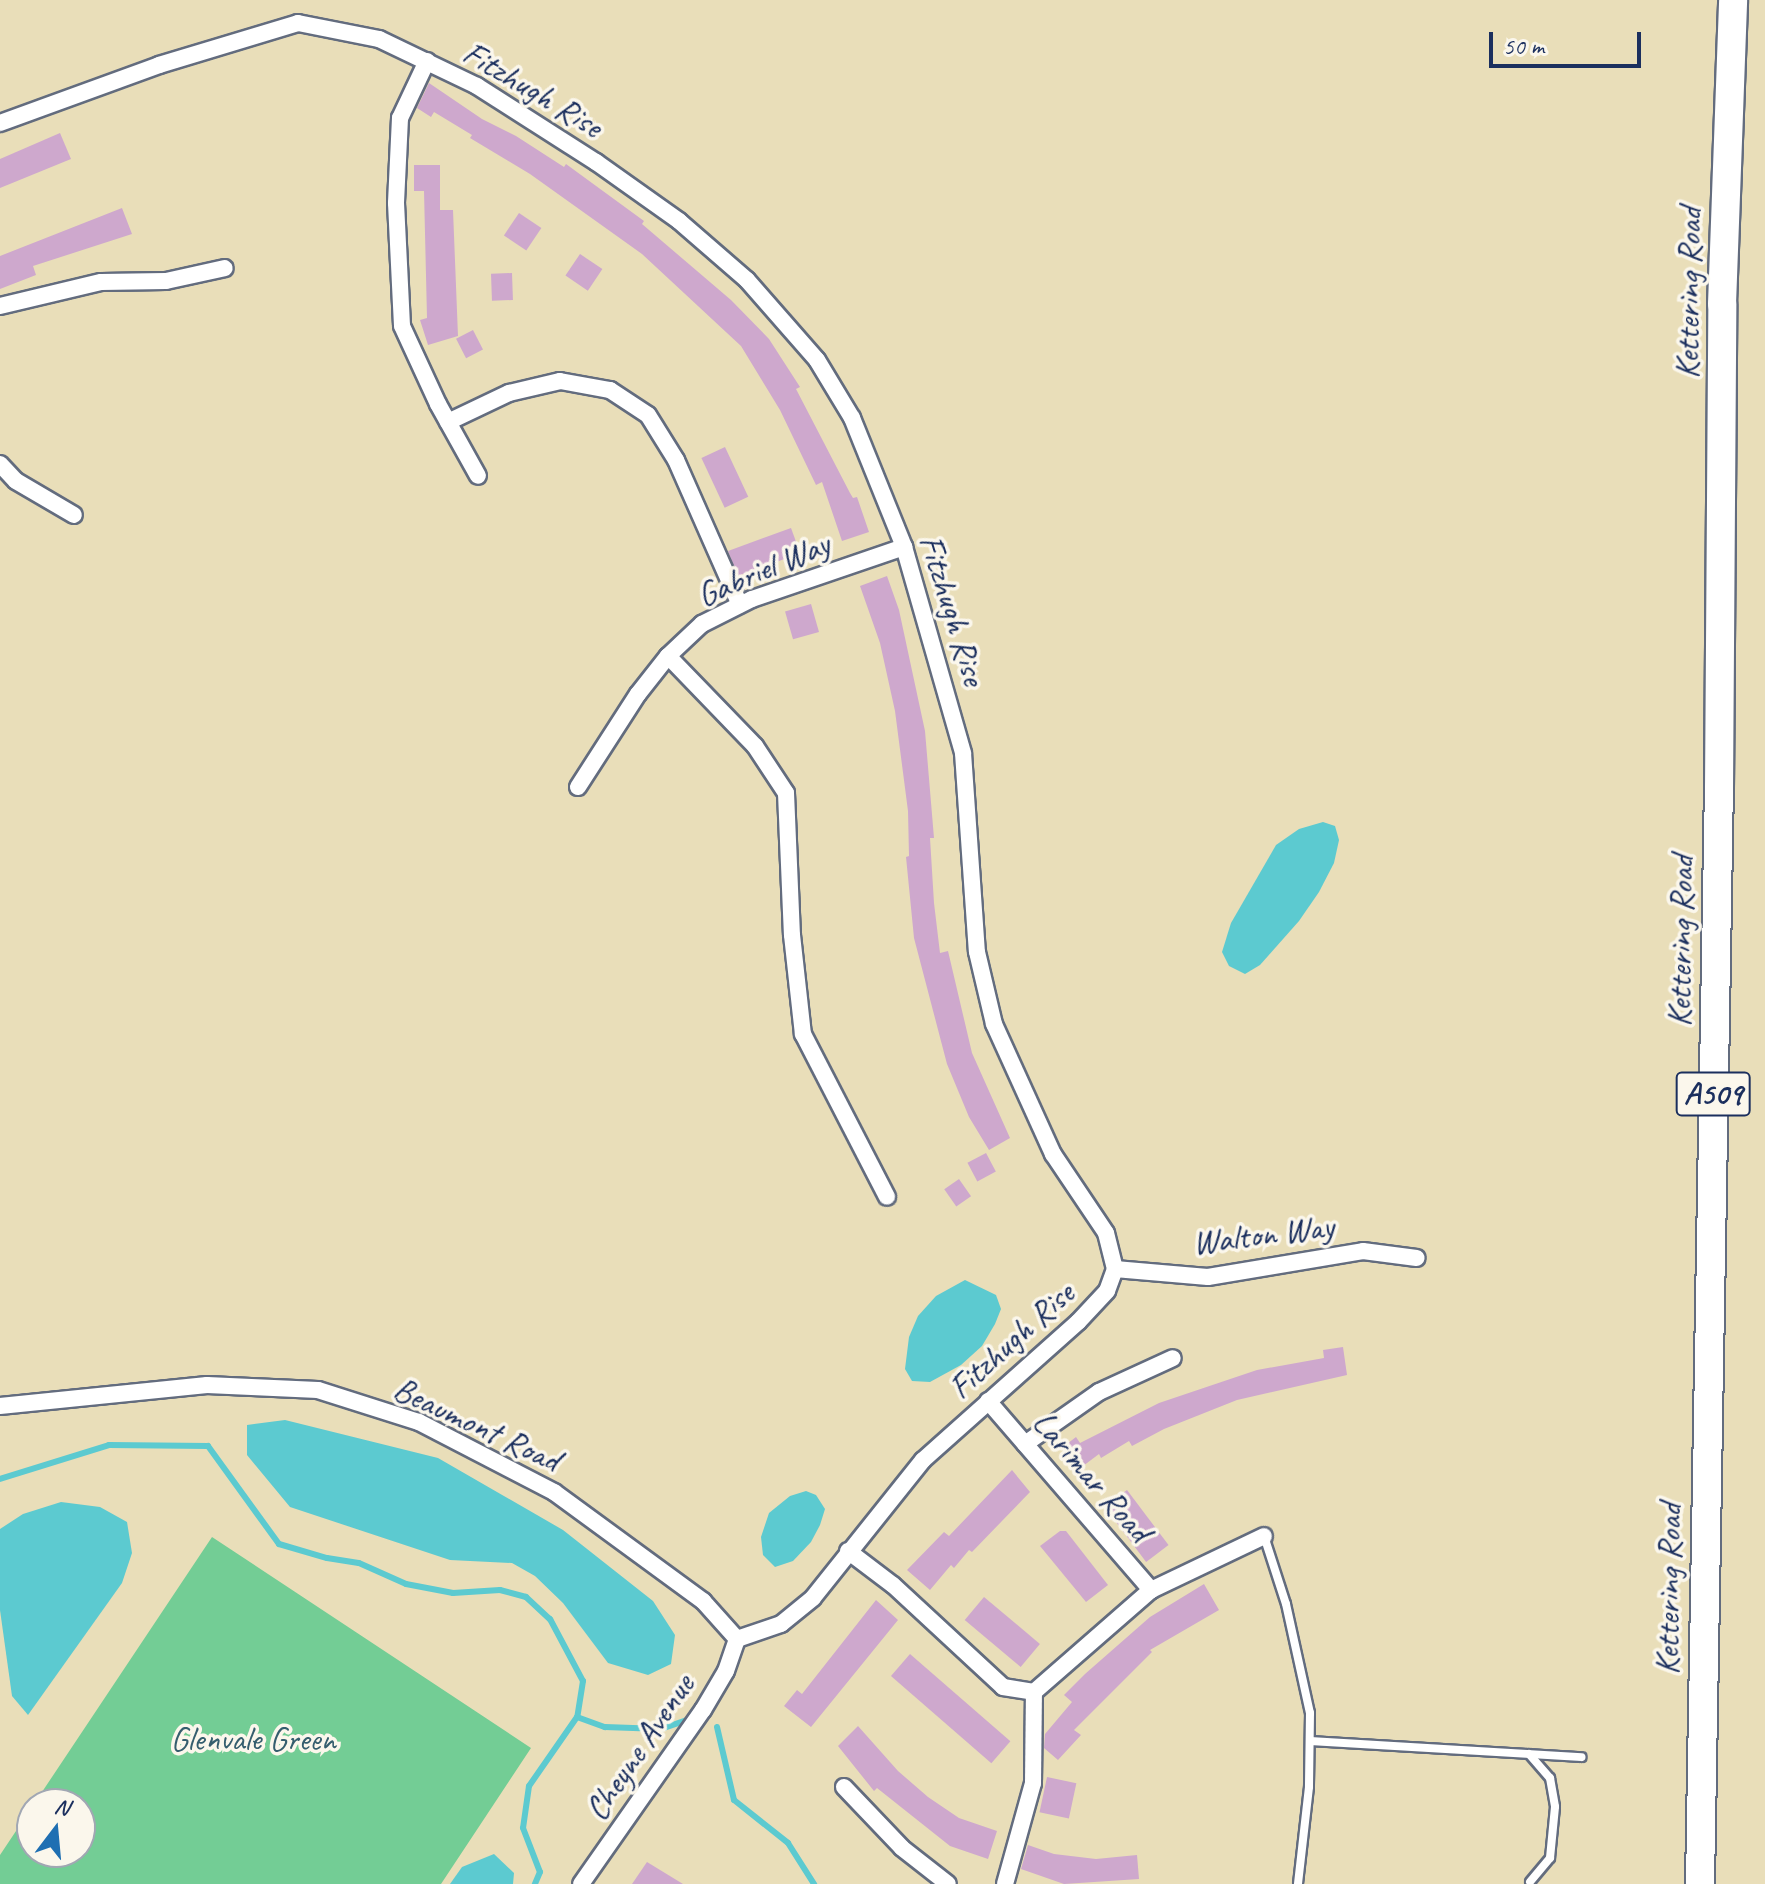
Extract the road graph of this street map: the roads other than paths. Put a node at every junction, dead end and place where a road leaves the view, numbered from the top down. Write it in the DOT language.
graph roads {
  1 [pos="1733,0"];
  2 [pos="427,61"];
  3 [pos="0,123"];
  4 [pos="225,268"];
  5 [pos="0,306"];
  6 [pos="448,422"];
  7 [pos="0,464"];
  8 [pos="478,476"];
  9 [pos="74,515"];
  10 [pos="904,547"];
  11 [pos="740,605"];
  12 [pos="668,656"];
  13 [pos="578,787"];
  14 [pos="887,1197"];
  15 [pos="1417,1258"];
  16 [pos="1115,1269"];
  17 [pos="1173,1358"];
  18 [pos="988,1401"];
  19 [pos="0,1406"];
  20 [pos="1025,1444"];
  21 [pos="1264,1536"];
  22 [pos="848,1551"];
  23 [pos="1151,1590"];
  24 [pos="737,1639"];
  25 [pos="1034,1692"];
  26 [pos="1310,1741"];
  27 [pos="1529,1754"];
  28 [pos="1582,1757"];
  29 [pos="844,1787"];
  30 [pos="1530,1882"];
  31 [pos="581,1884"];
  32 [pos="948,1884"];
  33 [pos="1005,1884"];
  34 [pos="1298,1884"];
  35 [pos="1700,1884"];
  1 -- 35 [label="highway, Kettering Road / A509"];
  2 -- 3 [label="street, Fitzhugh Rise"];
  2 -- 6 [label="street"];
  2 -- 10 [label="street, Fitzhugh Rise"];
  4 -- 5 [label="street"];
  6 -- 8 [label="street"];
  6 -- 11 [label="street"];
  7 -- 9 [label="street"];
  10 -- 11 [label="street, Gabriel Way"];
  10 -- 16 [label="street, Fitzhugh Rise"];
  11 -- 12 [label="street, Gabriel Way"];
  12 -- 13 [label="street, Gabriel Way"];
  12 -- 14 [label="street"];
  15 -- 16 [label="street, Walton Way"];
  16 -- 18 [label="street, Fitzhugh Rise"];
  17 -- 20 [label="street"];
  18 -- 20 [label="street, Larimar Road"];
  18 -- 22 [label="street, Fitzhugh Rise"];
  19 -- 24 [label="street, Beaumont Road"];
  20 -- 23 [label="street, Larimar Road"];
  21 -- 23 [label="street"];
  21 -- 26 [label="lane"];
  22 -- 24 [label="street, Fitzhugh Rise"];
  22 -- 25 [label="street"];
  23 -- 25 [label="street"];
  24 -- 31 [label="street, Cheyne Avenue"];
  25 -- 33 [label="street"];
  26 -- 27 [label="lane"];
  26 -- 34 [label="lane"];
  27 -- 28 [label="lane"];
  27 -- 30 [label="lane"];
  29 -- 32 [label="street"];
}
